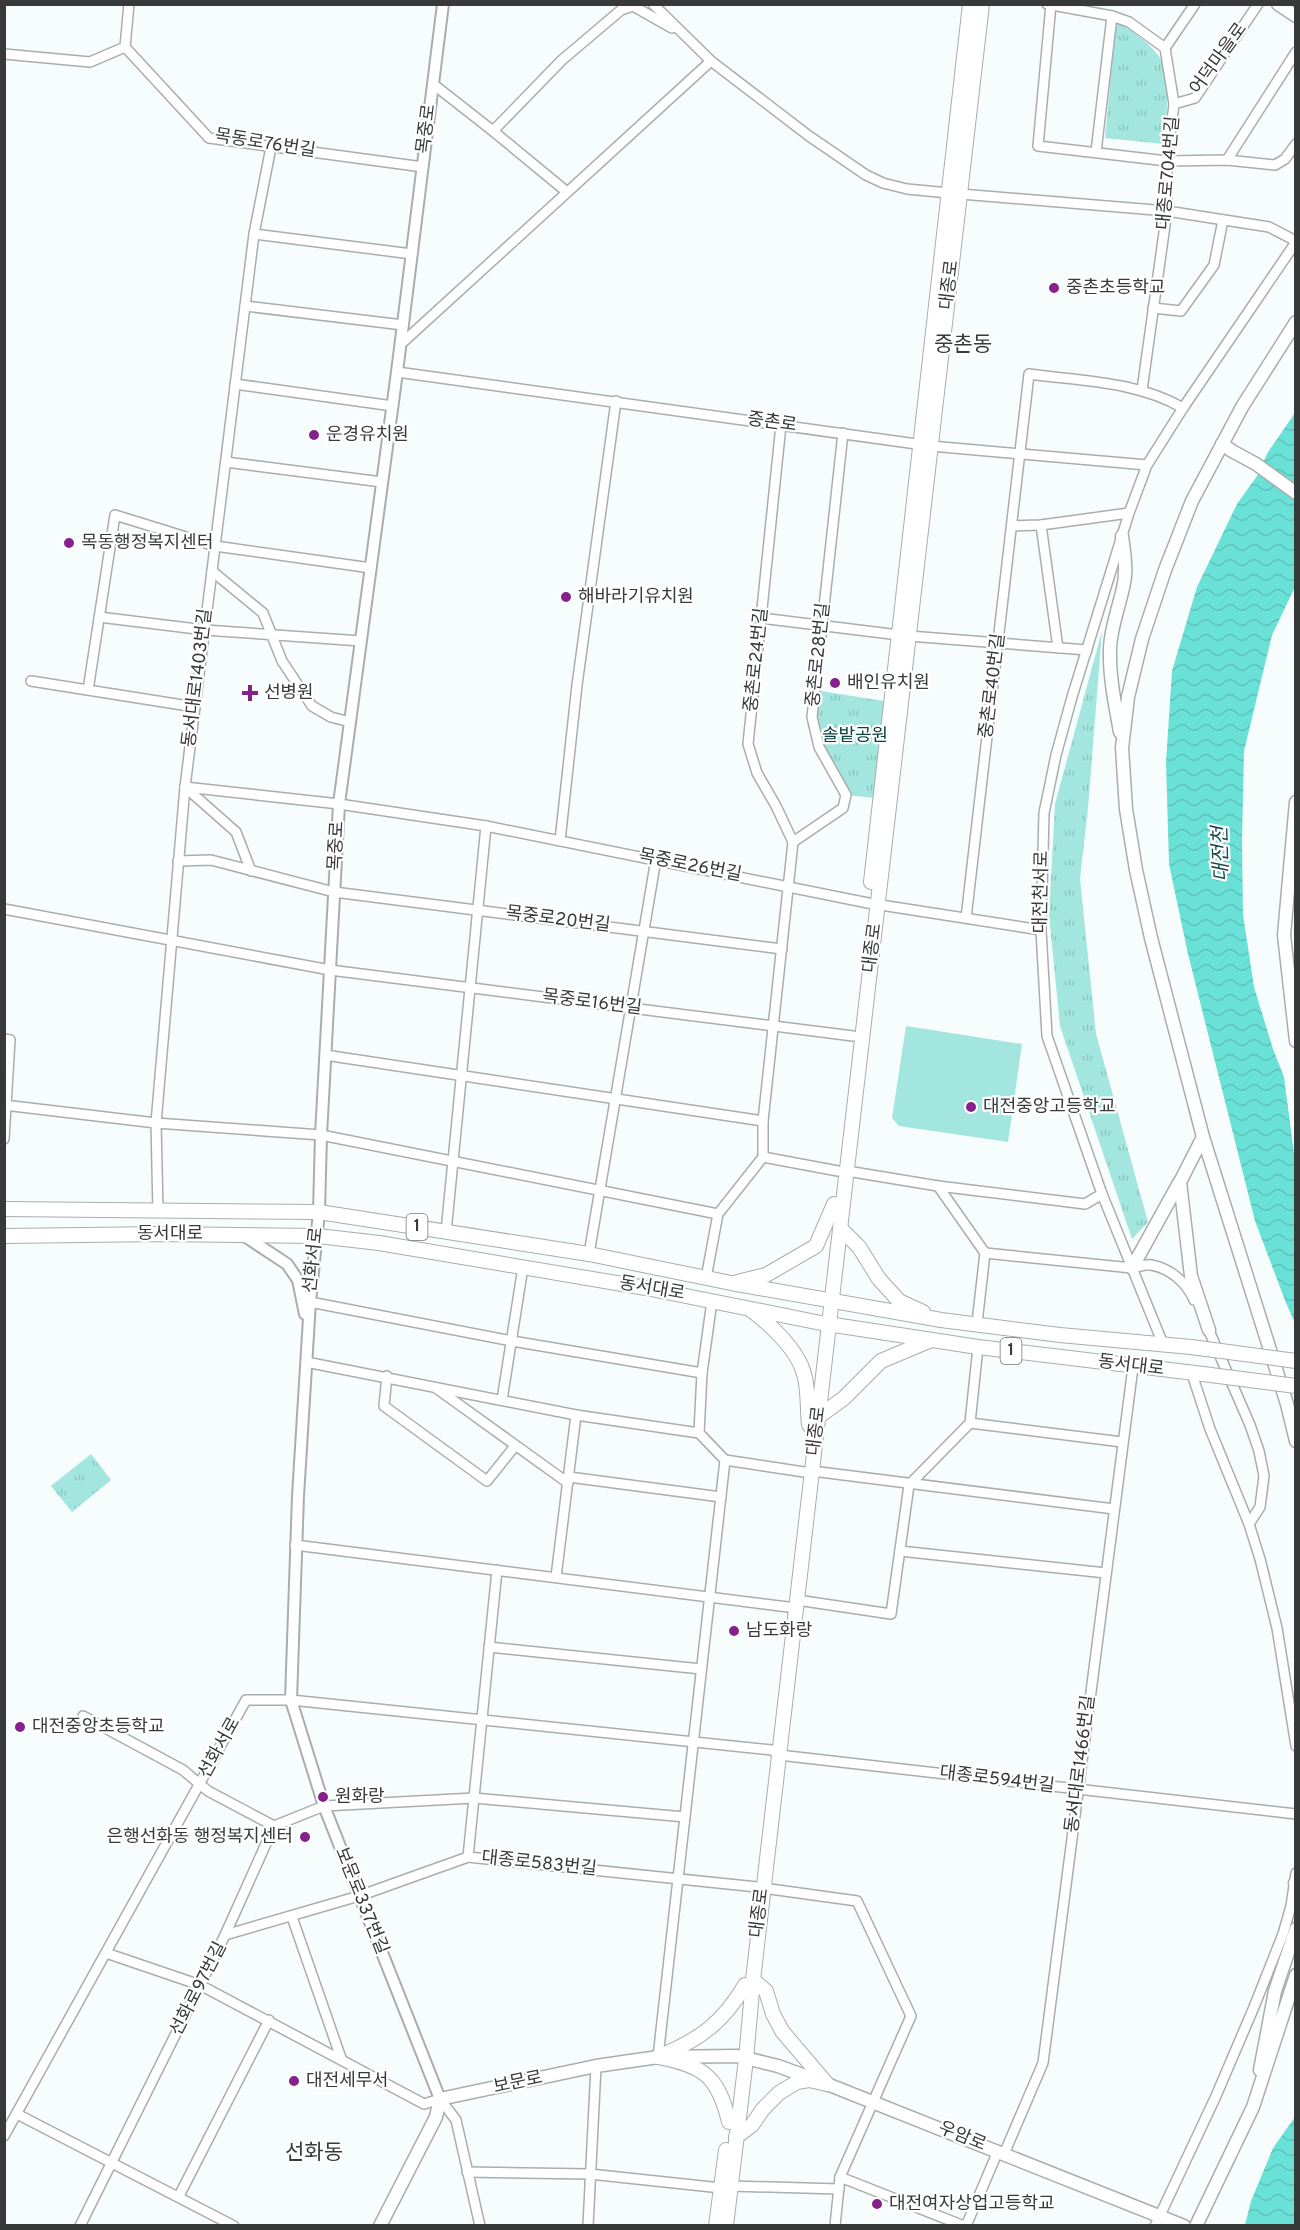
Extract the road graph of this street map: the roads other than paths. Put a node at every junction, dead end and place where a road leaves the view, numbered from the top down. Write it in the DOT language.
graph roads {
  1 [pos="129,4"];
  2 [pos="443,4"];
  3 [pos="653,4"];
  4 [pos="970,4"];
  5 [pos="982,4"];
  6 [pos="990,4"];
  7 [pos="1195,4"];
  8 [pos="1258,4"];
  9 [pos="1278,4"];
  10 [pos="1050,5"];
  11 [pos="1112,16"];
  12 [pos="1296,16"];
  13 [pos="680,32"];
  14 [pos="973,38"];
  15 [pos="125,47"];
  16 [pos="1165,48"];
  17 [pos="1296,52"];
  18 [pos="5,54"];
  19 [pos="4,60"];
  20 [pos="711,61"];
  21 [pos="433,84"];
  22 [pos="1174,104"];
  23 [pos="493,131"];
  24 [pos="1296,144"];
  25 [pos="271,147"];
  26 [pos="1096,152"];
  27 [pos="1227,160"];
  28 [pos="1167,161"];
  29 [pos="423,167"];
  30 [pos="567,192"];
  31 [pos="955,193"];
  32 [pos="1167,211"];
  33 [pos="1223,220"];
  34 [pos="254,234"];
  35 [pos="1296,241"];
  36 [pos="412,254"];
  37 [pos="245,306"];
  38 [pos="1153,308"];
  39 [pos="1296,322"];
  40 [pos="403,325"];
  41 [pos="401,344"];
  42 [pos="397,372"];
  43 [pos="235,384"];
  44 [pos="1142,390"];
  45 [pos="616,401"];
  46 [pos="393,406"];
  47 [pos="1182,408"];
  48 [pos="781,425"];
  49 [pos="843,433"];
  50 [pos="1222,444"];
  51 [pos="926,445"];
  52 [pos="1020,453"];
  53 [pos="226,462"];
  54 [pos="1148,465"];
  55 [pos="382,482"];
  56 [pos="1296,492"];
  57 [pos="1129,513"];
  58 [pos="1041,525"];
  59 [pos="1012,526"];
  60 [pos="1122,536"];
  61 [pos="215,546"];
  62 [pos="371,568"];
  63 [pos="212,571"];
  64 [pos="99,617"];
  65 [pos="761,618"];
  66 [pos="822,625"];
  67 [pos="204,630"];
  68 [pos="272,635"];
  69 [pos="904,635"];
  70 [pos="361,641"];
  71 [pos="998,644"];
  72 [pos="1058,648"];
  73 [pos="1088,650"];
  74 [pos="31,681"];
  75 [pos="88,690"];
  76 [pos="195,707"];
  77 [pos="350,722"];
  78 [pos="1122,748"];
  79 [pos="185,787"];
  80 [pos="1296,802"];
  81 [pos="339,804"];
  82 [pos="486,826"];
  83 [pos="561,841"];
  84 [pos="793,842"];
  85 [pos="656,859"];
  86 [pos="178,861"];
  87 [pos="251,871"];
  88 [pos="789,886"];
  89 [pos="334,892"];
  90 [pos="873,904"];
  91 [pos="4,909"];
  92 [pos="478,910"];
  93 [pos="966,918"];
  94 [pos="1041,930"];
  95 [pos="643,932"];
  96 [pos="171,941"];
  97 [pos="782,949"];
  98 [pos="330,970"];
  99 [pos="471,988"];
  100 [pos="630,1008"];
  101 [pos="773,1026"];
  102 [pos="853,1036"];
  103 [pos="4,1039"];
  104 [pos="1296,1041"];
  105 [pos="326,1055"];
  106 [pos="462,1075"];
  107 [pos="615,1099"];
  108 [pos="5,1105"];
  109 [pos="763,1121"];
  110 [pos="156,1123"];
  111 [pos="321,1135"];
  112 [pos="1203,1137"];
  113 [pos="4,1139"];
  114 [pos="763,1157"];
  115 [pos="453,1163"];
  116 [pos="842,1171"];
  117 [pos="1180,1182"];
  118 [pos="938,1186"];
  119 [pos="600,1191"];
  120 [pos="1102,1194"];
  121 [pos="834,1204"];
  122 [pos="4,1209"];
  123 [pos="158,1212"];
  124 [pos="319,1212"];
  125 [pos="718,1214"];
  126 [pos="840,1228"];
  127 [pos="446,1232"];
  128 [pos="243,1235"];
  129 [pos="4,1236"];
  130 [pos="318,1236"];
  131 [pos="984,1253"];
  132 [pos="589,1254"];
  133 [pos="523,1267"];
  134 [pos="1132,1268"];
  135 [pos="706,1278"];
  136 [pos="731,1283"];
  137 [pos="712,1301"];
  138 [pos="827,1301"];
  139 [pos="310,1302"];
  140 [pos="747,1306"];
  141 [pos="941,1320"];
  142 [pos="825,1323"];
  143 [pos="977,1323"];
  144 [pos="1209,1330"];
  145 [pos="308,1333"];
  146 [pos="931,1340"];
  147 [pos="512,1341"];
  148 [pos="1163,1344"];
  149 [pos="978,1347"];
  150 [pos="1296,1361"];
  151 [pos="306,1362"];
  152 [pos="1133,1367"];
  153 [pos="702,1373"];
  154 [pos="1197,1374"];
  155 [pos="387,1376"];
  156 [pos="432,1385"];
  157 [pos="1296,1386"];
  158 [pos="502,1400"];
  159 [pos="576,1415"];
  160 [pos="814,1421"];
  161 [pos="970,1423"];
  162 [pos="699,1433"];
  163 [pos="1296,1441"];
  164 [pos="1122,1442"];
  165 [pos="515,1446"];
  166 [pos="724,1460"];
  167 [pos="808,1472"];
  168 [pos="568,1480"];
  169 [pos="909,1485"];
  170 [pos="721,1497"];
  171 [pos="1114,1509"];
  172 [pos="1249,1524"];
  173 [pos="295,1545"];
  174 [pos="900,1551"];
  175 [pos="497,1570"];
  176 [pos="1106,1573"];
  177 [pos="556,1577"];
  178 [pos="709,1597"];
  179 [pos="793,1603"];
  180 [pos="489,1647"];
  181 [pos="701,1669"];
  182 [pos="291,1700"];
  183 [pos="83,1716"];
  184 [pos="482,1719"];
  185 [pos="693,1742"];
  186 [pos="1296,1746"];
  187 [pos="776,1752"];
  188 [pos="200,1784"];
  189 [pos="1078,1789"];
  190 [pos="474,1798"];
  191 [pos="324,1806"];
  192 [pos="1296,1814"];
  193 [pos="685,1817"];
  194 [pos="274,1827"];
  195 [pos="468,1857"];
  196 [pos="1296,1873"];
  197 [pos="678,1879"];
  198 [pos="1295,1884"];
  199 [pos="760,1887"];
  200 [pos="359,1896"];
  201 [pos="292,1917"];
  202 [pos="1296,1929"];
  203 [pos="225,1935"];
  204 [pos="106,1953"];
  205 [pos="1296,1975"];
  206 [pos="749,1982"];
  207 [pos="200,1985"];
  208 [pos="268,2020"];
  209 [pos="658,2057"];
  210 [pos="341,2058"];
  211 [pos="742,2058"];
  212 [pos="596,2067"];
  213 [pos="827,2084"];
  214 [pos="440,2099"];
  215 [pos="873,2102"];
  216 [pos="1253,2107"];
  217 [pos="17,2114"];
  218 [pos="729,2122"];
  219 [pos="4,2136"];
  220 [pos="736,2137"];
  221 [pos="1001,2152"];
  222 [pos="112,2162"];
  223 [pos="467,2172"];
  224 [pos="590,2174"];
  225 [pos="840,2176"];
  226 [pos="726,2187"];
  227 [pos="839,2189"];
  228 [pos="179,2196"];
  229 [pos="1157,2220"];
  230 [pos="1179,2223"];
  231 [pos="80,2226"];
  232 [pos="234,2226"];
  233 [pos="380,2226"];
  234 [pos="480,2226"];
  235 [pos="588,2226"];
  236 [pos="716,2226"];
  237 [pos="726,2226"];
  238 [pos="835,2226"];
  239 [pos="965,2226"];
  240 [pos="1196,2226"];
  1 -- 15 [label="street"];
  2 -- 21 [label="street, 목중로"];
  3 -- 13 [label="street"];
  4 -- 14 [label="main road"];
  5 -- 14 [label="main road, 대종로"];
  6 -- 14 [label="main road"];
  7 -- 16 [label="street"];
  8 -- 22 [label="street, 어덕마을로"];
  9 -- 12 [label="main road"];
  10 -- 11 [label="street"];
  10 -- 26 [label="street"];
  11 -- 16 [label="street"];
  11 -- 26 [label="street"];
  13 -- 20 [label="street"];
  13 -- 23 [label="street"];
  14 -- 31 [label="main road, 대종로"];
  15 -- 18 [label="street"];
  15 -- 25 [label="street, 목동로76번길"];
  16 -- 22 [label="street, 대종로704번길"];
  17 -- 27 [label="street"];
  18 -- 19 [label="street"];
  20 -- 30 [label="street"];
  20 -- 31 [label="street"];
  21 -- 23 [label="street"];
  21 -- 29 [label="street, 목중로"];
  22 -- 28 [label="street, 대종로704번길"];
  23 -- 30 [label="street"];
  24 -- 27 [label="street"];
  25 -- 29 [label="street, 목동로76번길"];
  25 -- 34 [label="street, 동서대로1403번길"];
  26 -- 28 [label="street"];
  27 -- 28 [label="street"];
  28 -- 32 [label="street, 대종로704번길"];
  29 -- 36 [label="street, 목중로"];
  30 -- 41 [label="street"];
  31 -- 32 [label="street"];
  31 -- 51 [label="main road, 대종로"];
  32 -- 33 [label="street"];
  32 -- 38 [label="street, 대종로704번길"];
  33 -- 35 [label="street"];
  33 -- 38 [label="street"];
  34 -- 36 [label="street"];
  34 -- 37 [label="street, 동서대로1403번길"];
  35 -- 47 [label="street, 대전천서로"];
  36 -- 40 [label="street, 목중로"];
  37 -- 40 [label="street"];
  37 -- 43 [label="street, 동서대로1403번길"];
  38 -- 44 [label="street, 대종로704번길"];
  39 -- 50 [label="main road"];
  40 -- 41 [label="street, 목중로"];
  41 -- 42 [label="street, 목중로"];
  42 -- 45 [label="street, 중촌로"];
  42 -- 46 [label="street, 목중로"];
  43 -- 46 [label="street"];
  43 -- 53 [label="street, 동서대로1403번길"];
  44 -- 47 [label="street"];
  44 -- 52 [label="street, 중촌로40번길"];
  45 -- 48 [label="street, 중촌로"];
  45 -- 83 [label="street"];
  46 -- 55 [label="street, 목중로"];
  47 -- 54 [label="street, 대전천서로"];
  48 -- 49 [label="street, 중촌로"];
  48 -- 65 [label="street, 중촌로24번길"];
  49 -- 51 [label="street, 중촌로"];
  49 -- 66 [label="street, 중촌로28번길"];
  50 -- 56 [label="main road"];
  50 -- 78 [label="main road"];
  51 -- 52 [label="street, 중촌로"];
  51 -- 69 [label="main road, 대종로"];
  52 -- 54 [label="street, 중촌로"];
  52 -- 59 [label="street, 중촌로40번길"];
  53 -- 55 [label="street"];
  53 -- 61 [label="street, 동서대로1403번길"];
  54 -- 57 [label="street, 대전천서로"];
  55 -- 62 [label="street, 목중로"];
  57 -- 58 [label="street"];
  57 -- 60 [label="street, 대전천서로"];
  58 -- 59 [label="street"];
  58 -- 72 [label="street"];
  59 -- 71 [label="street, 중촌로40번길"];
  60 -- 73 [label="street, 대전천서로"];
  60 -- 78 [label="main road"];
  61 -- 62 [label="street"];
  61 -- 63 [label="street, 동서대로1403번길"];
  61 -- 64 [label="street"];
  62 -- 70 [label="street, 목중로"];
  63 -- 67 [label="street, 동서대로1403번길"];
  63 -- 68 [label="street"];
  64 -- 67 [label="street"];
  64 -- 75 [label="street"];
  65 -- 66 [label="street"];
  65 -- 84 [label="street, 중촌로24번길"];
  66 -- 69 [label="street"];
  66 -- 84 [label="street, 중촌로28번길"];
  67 -- 68 [label="street"];
  67 -- 76 [label="street, 동서대로1403번길"];
  68 -- 70 [label="street"];
  68 -- 77 [label="street"];
  69 -- 71 [label="street"];
  69 -- 90 [label="main road, 대종로"];
  70 -- 77 [label="street, 목중로"];
  71 -- 72 [label="street"];
  71 -- 93 [label="street, 중촌로40번길"];
  72 -- 73 [label="street"];
  73 -- 94 [label="street, 대전천서로"];
  74 -- 75 [label="street"];
  75 -- 76 [label="street"];
  76 -- 79 [label="street, 동서대로1403번길"];
  77 -- 81 [label="street, 목중로"];
  78 -- 112 [label="main road"];
  79 -- 81 [label="street, 목중로26번길"];
  79 -- 86 [label="street, 동서대로1403번길"];
  79 -- 87 [label="street"];
  80 -- 104 [label="main road"];
  81 -- 82 [label="street, 목중로26번길"];
  81 -- 89 [label="street, 목중로"];
  82 -- 83 [label="street, 목중로26번길"];
  82 -- 92 [label="street"];
  83 -- 85 [label="street, 목중로26번길"];
  84 -- 88 [label="street"];
  85 -- 88 [label="street, 목중로26번길"];
  85 -- 95 [label="street"];
  86 -- 87 [label="street, 목중로20번길"];
  86 -- 96 [label="street, 동서대로1403번길"];
  87 -- 89 [label="street, 목중로20번길"];
  88 -- 90 [label="street, 목중로26번길"];
  88 -- 97 [label="street"];
  89 -- 92 [label="street, 목중로20번길"];
  89 -- 98 [label="street, 목중로"];
  90 -- 93 [label="street, 목중로26번길"];
  90 -- 102 [label="main road, 대종로"];
  90 -- 116 [label="main road, 대종로"];
  91 -- 96 [label="street, 목중로16번길"];
  92 -- 95 [label="street, 목중로20번길"];
  92 -- 99 [label="street"];
  93 -- 94 [label="street, 목중로26번길"];
  94 -- 120 [label="street, 대전천서로"];
  95 -- 97 [label="street, 목중로20번길"];
  95 -- 100 [label="street"];
  96 -- 98 [label="street, 목중로16번길"];
  96 -- 110 [label="street, 동서대로1403번길"];
  97 -- 101 [label="street"];
  98 -- 99 [label="street, 목중로16번길"];
  98 -- 105 [label="street, 목중로"];
  99 -- 100 [label="street, 목중로16번길"];
  99 -- 106 [label="street"];
  100 -- 101 [label="street, 목중로16번길"];
  100 -- 107 [label="street"];
  101 -- 102 [label="street, 목중로16번길"];
  101 -- 109 [label="street"];
  102 -- 116 [label="main road, 대종로"];
  103 -- 108 [label="street"];
  105 -- 106 [label="street"];
  105 -- 111 [label="street, 목중로"];
  106 -- 107 [label="street"];
  106 -- 115 [label="street"];
  107 -- 109 [label="street"];
  107 -- 119 [label="street"];
  108 -- 110 [label="street"];
  108 -- 113 [label="street"];
  109 -- 114 [label="street"];
  110 -- 111 [label="street"];
  110 -- 123 [label="street, 동서대로1403번길"];
  111 -- 115 [label="street"];
  111 -- 124 [label="street, 목중로"];
  112 -- 117 [label="main road"];
  112 -- 163 [label="main road"];
  114 -- 116 [label="street"];
  114 -- 125 [label="street"];
  115 -- 119 [label="street"];
  115 -- 127 [label="street"];
  116 -- 118 [label="street"];
  116 -- 121 [label="main road, 대종로"];
  116 -- 126 [label="main road, 대종로"];
  117 -- 134 [label="main road"];
  117 -- 144 [label="main road"];
  118 -- 120 [label="street"];
  118 -- 131 [label="street"];
  119 -- 125 [label="street"];
  119 -- 132 [label="street"];
  120 -- 134 [label="street, 대전천서로"];
  121 -- 136 [label="main road"];
  121 -- 138 [label="main road, 대종로"];
  122 -- 123 [label="main road, 동서대로 / 1"];
  123 -- 124 [label="main road, 동서대로 / 1"];
  124 -- 127 [label="main road, 동서대로 / 1"];
  124 -- 130 [label="street, 선화서로"];
  125 -- 135 [label="street"];
  126 -- 138 [label="main road, 대종로"];
  126 -- 141 [label="main road"];
  127 -- 132 [label="main road, 동서대로 / 1"];
  128 -- 129 [label="main road, 동서대로 / 1"];
  128 -- 130 [label="main road, 동서대로 / 1"];
  128 -- 145 [label="street"];
  130 -- 133 [label="main road, 동서대로 / 1"];
  130 -- 139 [label="street, 선화서로"];
  131 -- 134 [label="street"];
  131 -- 143 [label="street"];
  132 -- 135 [label="main road, 동서대로 / 1"];
  133 -- 137 [label="main road, 동서대로 / 1"];
  133 -- 147 [label="street"];
  134 -- 144 [label="street"];
  134 -- 148 [label="street, 대전천서로"];
  135 -- 136 [label="main road, 동서대로 / 1"];
  136 -- 138 [label="main road, 동서대로 / 1"];
  137 -- 140 [label="main road, 동서대로 / 1"];
  137 -- 153 [label="street"];
  138 -- 141 [label="main road, 동서대로 / 1"];
  138 -- 142 [label="main road, 대종로"];
  139 -- 145 [label="street, 선화서로"];
  139 -- 147 [label="street"];
  140 -- 142 [label="main road, 동서대로 / 1"];
  140 -- 160 [label="main road"];
  141 -- 143 [label="main road, 동서대로 / 1"];
  142 -- 146 [label="main road, 동서대로 / 1"];
  142 -- 160 [label="main road, 대종로"];
  143 -- 148 [label="main road, 동서대로 / 1"];
  144 -- 172 [label="street"];
  145 -- 151 [label="street, 선화서로"];
  146 -- 149 [label="main road, 동서대로 / 1"];
  146 -- 160 [label="main road"];
  147 -- 153 [label="street"];
  147 -- 158 [label="street"];
  148 -- 150 [label="main road, 동서대로 / 1, bridge"];
  149 -- 152 [label="main road, 동서대로 / 1"];
  149 -- 161 [label="street"];
  151 -- 155 [label="street"];
  151 -- 173 [label="street, 선화서로"];
  152 -- 154 [label="main road, 동서대로 / 1"];
  152 -- 164 [label="street, 동서대로1466번길"];
  153 -- 162 [label="street"];
  154 -- 157 [label="main road, 동서대로 / 1, bridge"];
  154 -- 172 [label="street"];
  155 -- 156 [label="street"];
  155 -- 165 [label="street"];
  156 -- 158 [label="street"];
  156 -- 165 [label="street"];
  158 -- 159 [label="street"];
  159 -- 162 [label="street"];
  159 -- 168 [label="street"];
  160 -- 167 [label="main road, 대종로"];
  161 -- 164 [label="street"];
  161 -- 169 [label="street"];
  162 -- 166 [label="street"];
  164 -- 171 [label="street, 동서대로1466번길"];
  165 -- 168 [label="street"];
  166 -- 167 [label="street"];
  166 -- 170 [label="street"];
  167 -- 169 [label="street"];
  167 -- 179 [label="main road, 대종로"];
  168 -- 170 [label="street"];
  168 -- 177 [label="street"];
  169 -- 171 [label="street"];
  169 -- 174 [label="street"];
  170 -- 178 [label="street"];
  171 -- 176 [label="street, 동서대로1466번길"];
  172 -- 186 [label="street"];
  173 -- 175 [label="street"];
  173 -- 182 [label="street, 선화서로"];
  174 -- 176 [label="street"];
  174 -- 179 [label="street"];
  175 -- 177 [label="street"];
  175 -- 180 [label="street"];
  176 -- 189 [label="street, 동서대로1466번길"];
  177 -- 178 [label="street"];
  178 -- 179 [label="street"];
  178 -- 181 [label="street"];
  179 -- 187 [label="main road, 대종로"];
  180 -- 181 [label="street"];
  180 -- 184 [label="street"];
  181 -- 185 [label="street"];
  182 -- 184 [label="street, 대종로594번길"];
  182 -- 188 [label="street, 선화서로"];
  182 -- 191 [label="street, 보문로337번길"];
  183 -- 188 [label="street"];
  184 -- 185 [label="street, 대종로594번길"];
  184 -- 190 [label="street"];
  185 -- 187 [label="street, 대종로594번길"];
  185 -- 193 [label="street"];
  187 -- 189 [label="street, 대종로594번길"];
  187 -- 199 [label="main road, 대종로"];
  188 -- 194 [label="street"];
  188 -- 204 [label="street, 선화서로"];
  189 -- 192 [label="street, 대종로594번길"];
  189 -- 221 [label="street, 동서대로1466번길"];
  190 -- 191 [label="street"];
  190 -- 193 [label="street"];
  190 -- 195 [label="street"];
  191 -- 194 [label="street"];
  191 -- 200 [label="street, 보문로337번길"];
  193 -- 197 [label="street"];
  194 -- 203 [label="street, 선화로97번길"];
  195 -- 197 [label="street, 대종로583번길"];
  195 -- 200 [label="street, 대종로583번길"];
  196 -- 198 [label="street"];
  197 -- 199 [label="street, 대종로583번길"];
  197 -- 209 [label="street"];
  198 -- 229 [label="street"];
  199 -- 206 [label="main road, 대종로"];
  199 -- 215 [label="street, 대종로583번길"];
  200 -- 201 [label="street, 대종로583번길"];
  200 -- 214 [label="street, 보문로337번길"];
  201 -- 203 [label="street, 대종로583번길"];
  201 -- 210 [label="street"];
  202 -- 216 [label="main road"];
  203 -- 207 [label="street, 선화로97번길"];
  204 -- 207 [label="street"];
  204 -- 217 [label="street, 선화서로"];
  205 -- 216 [label="main road"];
  206 -- 209 [label="main road"];
  206 -- 211 [label="main road, 대종로"];
  206 -- 213 [label="main road"];
  207 -- 208 [label="street"];
  207 -- 222 [label="street, 선화로97번길"];
  208 -- 210 [label="street"];
  208 -- 228 [label="street"];
  209 -- 211 [label="main road, 보문로"];
  209 -- 212 [label="main road, 보문로"];
  209 -- 218 [label="main road"];
  210 -- 214 [label="street"];
  211 -- 213 [label="main road, 우암로"];
  211 -- 218 [label="main road, 대종로"];
  211 -- 220 [label="main road, 대종로"];
  212 -- 214 [label="main road, 보문로"];
  212 -- 224 [label="street"];
  213 -- 215 [label="main road, 우암로"];
  213 -- 220 [label="main road"];
  214 -- 223 [label="street"];
  214 -- 233 [label="main road"];
  215 -- 221 [label="main road, 우암로"];
  215 -- 225 [label="street"];
  216 -- 240 [label="main road"];
  217 -- 219 [label="street, 선화서로"];
  217 -- 222 [label="street"];
  218 -- 226 [label="main road, 대종로"];
  220 -- 226 [label="main road, 대종로"];
  221 -- 229 [label="main road, 우암로"];
  221 -- 239 [label="street, 동서대로1466번길"];
  222 -- 228 [label="street"];
  222 -- 231 [label="street, 선화로97번길"];
  223 -- 224 [label="street"];
  223 -- 234 [label="street"];
  224 -- 226 [label="street"];
  224 -- 235 [label="street"];
  225 -- 227 [label="street"];
  225 -- 239 [label="street"];
  226 -- 227 [label="street"];
  226 -- 236 [label="main road, 대종로"];
  226 -- 237 [label="main road, 대종로"];
  227 -- 238 [label="street"];
  228 -- 232 [label="street"];
  229 -- 230 [label="main road, 우암로"];
}
